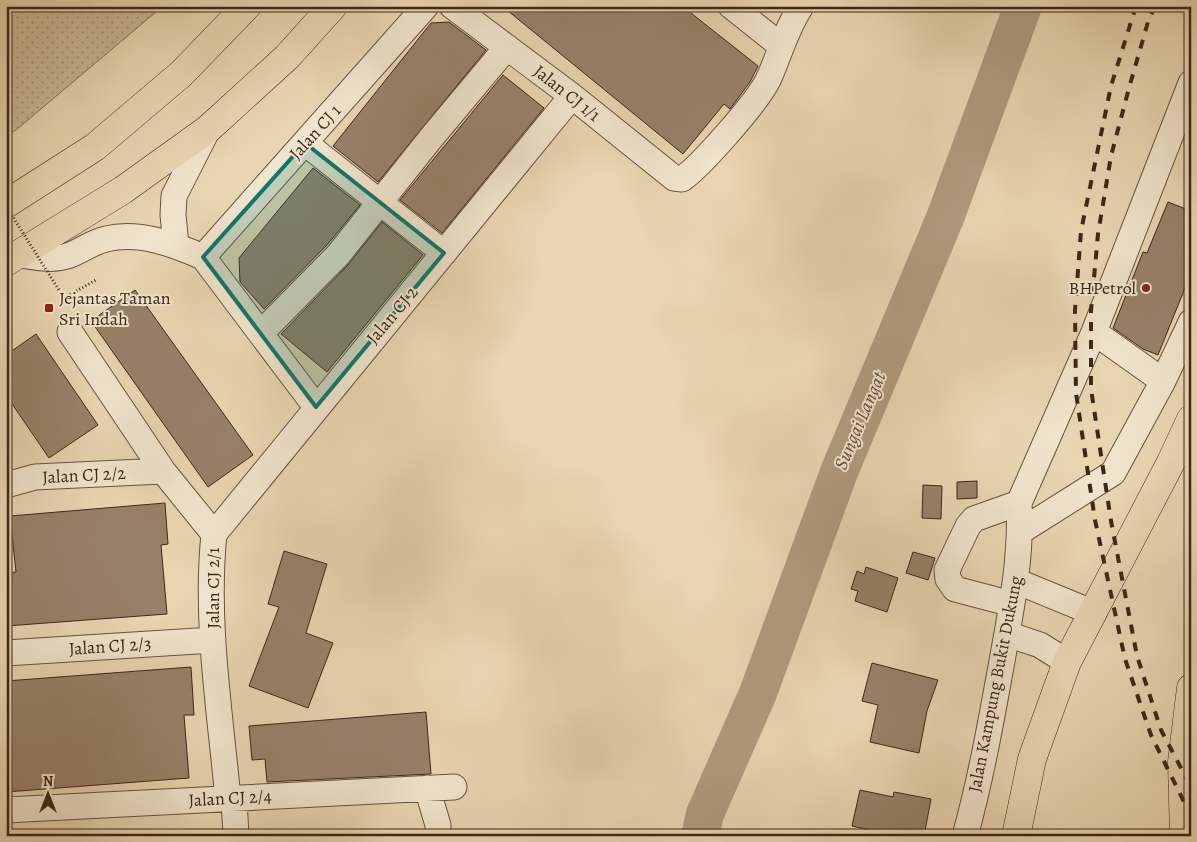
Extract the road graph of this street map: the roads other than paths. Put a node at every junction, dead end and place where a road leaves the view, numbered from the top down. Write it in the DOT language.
graph roads {
  1 [pos="247,6"];
  2 [pos="333,6"];
  3 [pos="426,6"];
  4 [pos="452,6"];
  5 [pos="731,6"];
  6 [pos="801,6"];
  7 [pos="780,45"];
  8 [pos="507,47"];
  9 [pos="1191,83"];
  10 [pos="572,96"];
  11 [pos="208,129"];
  12 [pos="305,143"];
  13 [pos="380,202"];
  14 [pos="6,205"];
  15 [pos="176,245"];
  16 [pos="444,253"];
  17 [pos="203,257"];
  18 [pos="14,259"];
  19 [pos="1191,322"];
  20 [pos="70,332"];
  21 [pos="1094,332"];
  22 [pos="262,333"];
  23 [pos="1163,381"];
  24 [pos="316,407"];
  25 [pos="1191,419"];
  26 [pos="163,471"];
  27 [pos="6,485"];
  28 [pos="1020,503"];
  29 [pos="1021,531"];
  30 [pos="214,534"];
  31 [pos="1014,593"];
  32 [pos="1094,613"];
  33 [pos="1007,634"];
  34 [pos="213,640"];
  35 [pos="6,653"];
  36 [pos="1067,662"];
  37 [pos="1191,688"];
  38 [pos="454,787"];
  39 [pos="427,788"];
  40 [pos="231,798"];
  41 [pos="6,810"];
  42 [pos="236,836"];
  43 [pos="438,836"];
  44 [pos="965,836"];
  45 [pos="1016,836"];
  46 [pos="1184,836"];
  1 -- 14 [label="highway"];
  2 -- 11 [label="highway"];
  3 -- 12 [label="street, Jalan CJ 1"];
  4 -- 8 [label="street, Jalan CJ 1/1"];
  5 -- 7 [label="street"];
  6 -- 7 [label="street"];
  7 -- 10 [label="street, Jalan CJ 1/1"];
  8 -- 10 [label="street, Jalan CJ 1/1"];
  8 -- 13 [label="street"];
  9 -- 21 [label="street"];
  10 -- 16 [label="street, Jalan CJ 2"];
  11 -- 15 [label="street"];
  11 -- 18 [label="highway"];
  12 -- 13 [label="street"];
  12 -- 17 [label="street, Jalan CJ 1"];
  13 -- 16 [label="street"];
  13 -- 22 [label="street"];
  15 -- 17 [label="street"];
  15 -- 18 [label="street"];
  16 -- 24 [label="street, Jalan CJ 2"];
  17 -- 22 [label="street"];
  19 -- 23 [label="street"];
  20 -- 26 [label="street, Jalan CJ 2/1"];
  21 -- 23 [label="street"];
  21 -- 28 [label="street"];
  22 -- 24 [label="street"];
  23 -- 29 [label="street"];
  24 -- 30 [label="street, Jalan CJ 2"];
  25 -- 32 [label="highway"];
  26 -- 27 [label="street, Jalan CJ 2/2"];
  26 -- 30 [label="street, Jalan CJ 2/1"];
  28 -- 29 [label="street, Jalan Kampung Bukit Dukung"];
  28 -- 31 [label="street"];
  29 -- 31 [label="street, Jalan Kampung Bukit Dukung"];
  30 -- 34 [label="street, Jalan CJ 2/1"];
  31 -- 32 [label="street"];
  31 -- 33 [label="street, Jalan Kampung Bukit Dukung"];
  32 -- 36 [label="highway"];
  33 -- 36 [label="street"];
  33 -- 44 [label="street, Jalan Kampung Bukit Dukung"];
  34 -- 35 [label="street, Jalan CJ 2/3"];
  34 -- 40 [label="street, Jalan CJ 2/1"];
  36 -- 45 [label="highway"];
  37 -- 46 [label="highway"];
  38 -- 39 [label="street, Jalan CJ 2/4"];
  39 -- 40 [label="street, Jalan CJ 2/4"];
  39 -- 43 [label="street"];
  40 -- 41 [label="street, Jalan CJ 2/4"];
  40 -- 42 [label="street, Jalan CJ 2/1"];
}
